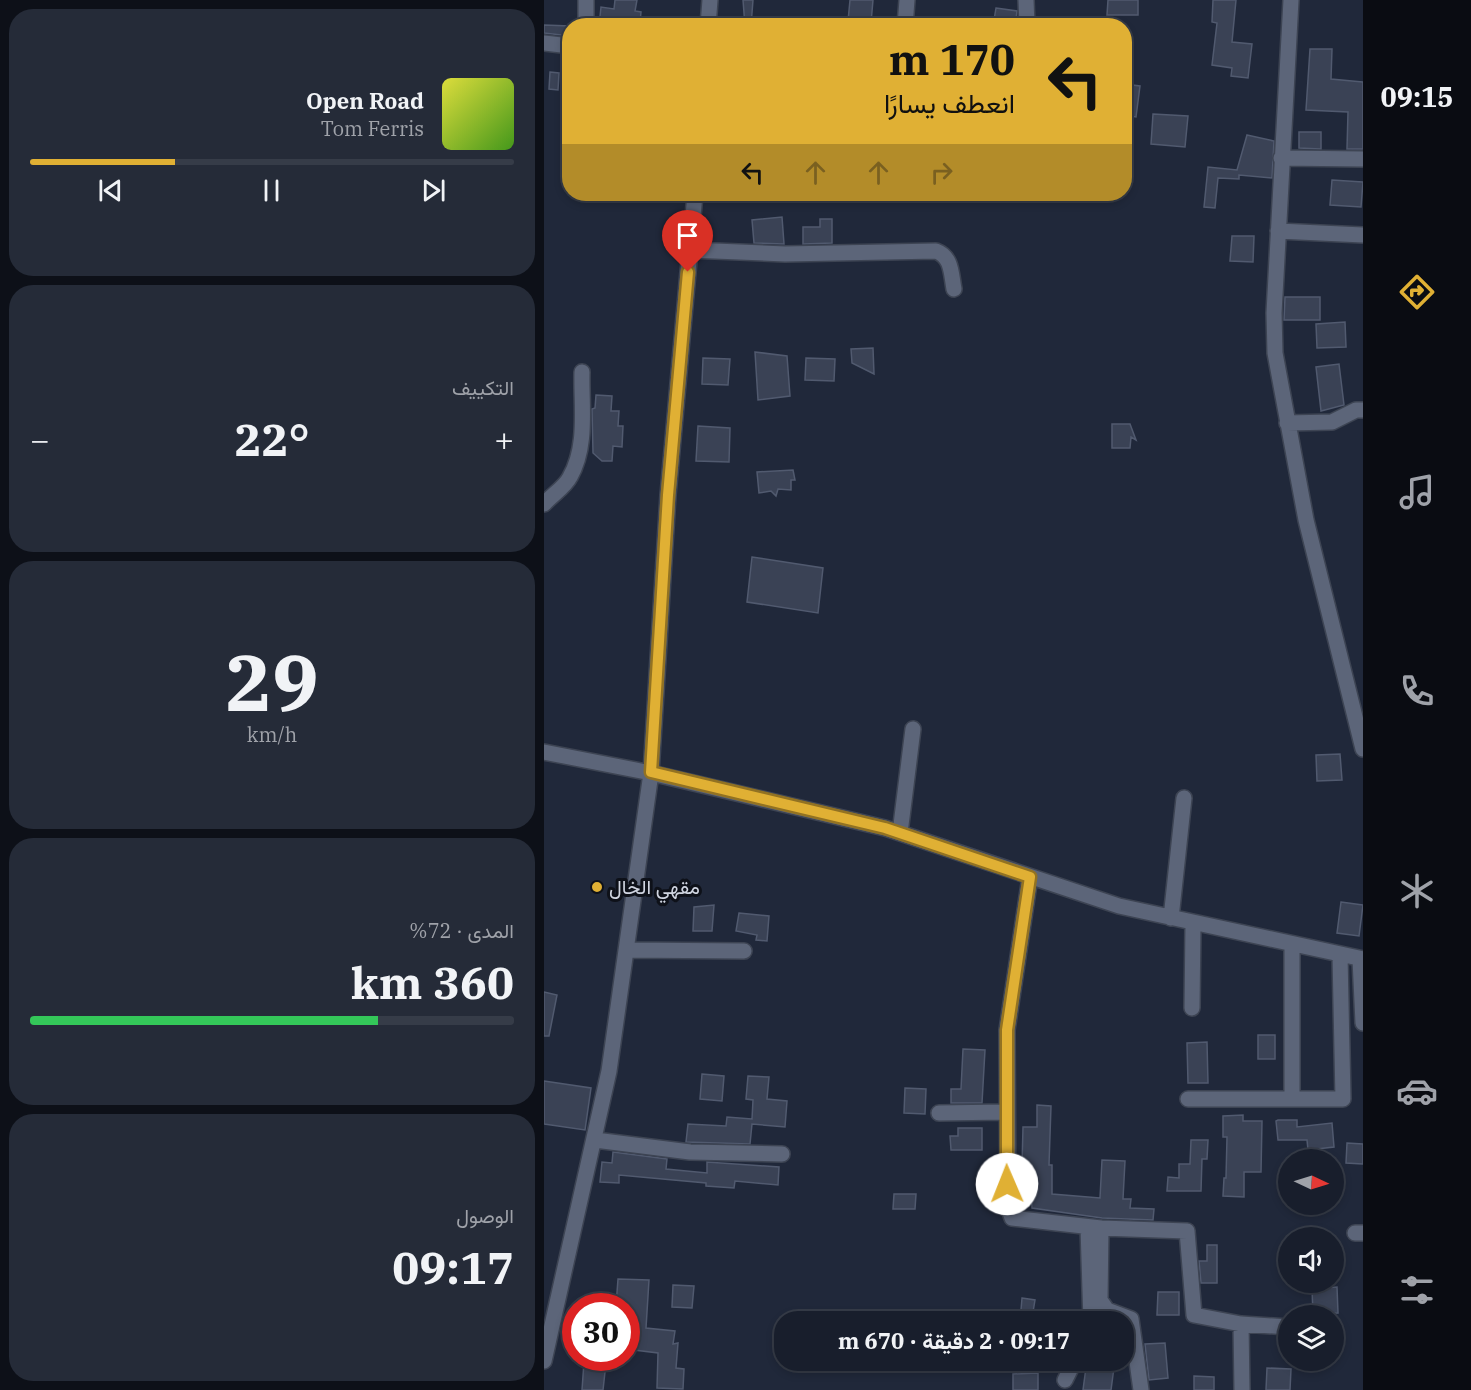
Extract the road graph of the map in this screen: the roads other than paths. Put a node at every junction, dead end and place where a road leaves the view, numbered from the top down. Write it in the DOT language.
graph roads {
  1 [pos="586,0"];
  2 [pos="710,0"];
  3 [pos="907,0"];
  4 [pos="1026,0"];
  5 [pos="1291,0"];
  6 [pos="586,18"];
  7 [pos="709,18"];
  8 [pos="906,18"];
  9 [pos="1027,18"];
  10 [pos="544,43"];
  11 [pos="562,45"];
  12 [pos="1281,158"];
  13 [pos="1363,159"];
  14 [pos="694,201"];
  15 [pos="1278,231"];
  16 [pos="1363,235"];
  17 [pos="691,250"];
  18 [pos="954,289"];
  19 [pos="582,372"];
  20 [pos="1363,410"];
  21 [pos="1287,423"];
  22 [pos="544,504"];
  23 [pos="913,729"];
  24 [pos="1363,749"];
  25 [pos="544,752"];
  26 [pos="651,772"];
  27 [pos="1184,798"];
  28 [pos="900,833"];
  29 [pos="1030,877"];
  30 [pos="1171,918"];
  31 [pos="1193,924"];
  32 [pos="1292,945"];
  33 [pos="627,950"];
  34 [pos="744,951"];
  35 [pos="1340,955"];
  36 [pos="1361,959"];
  37 [pos="1192,1008"];
  38 [pos="1363,1023"];
  39 [pos="1292,1098"];
  40 [pos="1188,1100"];
  41 [pos="1005,1112"];
  42 [pos="939,1113"];
  43 [pos="595,1140"];
  44 [pos="782,1154"];
  45 [pos="1094,1228"];
  46 [pos="1091,1311"];
  47 [pos="1241,1324"];
  48 [pos="1278,1326"];
  49 [pos="544,1361"];
  50 [pos="1070,1371"];
  51 [pos="1065,1380"];
  52 [pos="1141,1390"];
  53 [pos="1242,1390"];
  1 -- 6 [label="street"];
  2 -- 7 [label="street"];
  3 -- 8 [label="street"];
  4 -- 9 [label="street"];
  5 -- 12 [label="street"];
  10 -- 11 [label="street"];
  12 -- 13 [label="street"];
  12 -- 15 [label="street"];
  14 -- 17 [label="street"];
  15 -- 16 [label="street"];
  15 -- 21 [label="street"];
  17 -- 18 [label="street"];
  17 -- 26 [label="street"];
  19 -- 22 [label="street"];
  20 -- 21 [label="street"];
  21 -- 24 [label="street"];
  23 -- 28 [label="street"];
  25 -- 26 [label="street"];
  26 -- 28 [label="street"];
  26 -- 33 [label="street"];
  27 -- 30 [label="street"];
  28 -- 29 [label="street"];
  29 -- 30 [label="street"];
  29 -- 41 [label="street"];
  30 -- 31 [label="street"];
  31 -- 32 [label="street"];
  31 -- 37 [label="street"];
  32 -- 35 [label="street"];
  32 -- 39 [label="street"];
  33 -- 34 [label="street"];
  33 -- 43 [label="street"];
  35 -- 36 [label="street"];
  35 -- 39 [label="street"];
  36 -- 38 [label="street"];
  39 -- 40 [label="street"];
  41 -- 42 [label="street"];
  41 -- 45 [label="street"];
  43 -- 44 [label="street"];
  43 -- 49 [label="street"];
  45 -- 46 [label="street"];
  45 -- 47 [label="street"];
  45 -- 52 [label="street"];
  47 -- 48 [label="street"];
  47 -- 53 [label="street"];
  50 -- 51 [label="street"];
}
